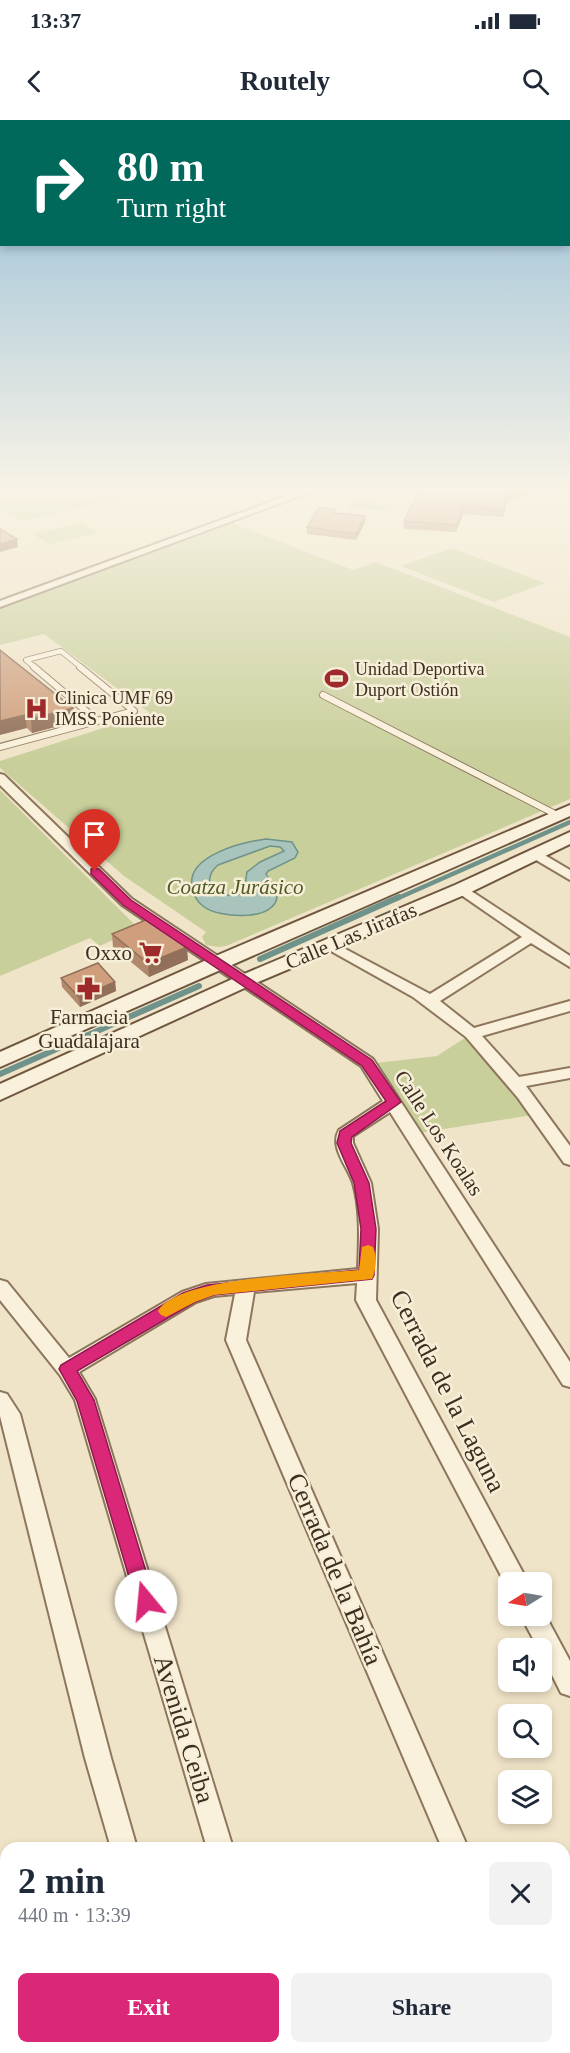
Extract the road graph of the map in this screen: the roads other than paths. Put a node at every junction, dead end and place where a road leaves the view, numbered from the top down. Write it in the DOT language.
graph roads {
  1 [pos="73,577"];
  2 [pos="0,604"];
  3 [pos="323,695"];
  4 [pos="98,722"];
  5 [pos="0,747"];
  6 [pos="0,778"];
  7 [pos="563,813"];
  8 [pos="570,837"];
  9 [pos="536,854"];
  10 [pos="570,876"];
  11 [pos="462,889"];
  12 [pos="531,937"];
  13 [pos="329,946"];
  14 [pos="218,962"];
  15 [pos="570,963"];
  16 [pos="244,981"];
  17 [pos="430,1001"];
  18 [pos="570,1006"];
  19 [pos="471,1034"];
  20 [pos="0,1060"];
  21 [pos="570,1073"];
  22 [pos="515,1083"];
  23 [pos="0,1093"];
  24 [pos="394,1102"];
  25 [pos="570,1159"];
  26 [pos="367,1275"];
  27 [pos="246,1286"];
  28 [pos="0,1287"];
  29 [pos="67,1369"];
  30 [pos="570,1379"];
  31 [pos="0,1400"];
  32 [pos="511,1572"];
  33 [pos="538,1626"];
  34 [pos="570,1685"];
  35 [pos="122,1842"];
  36 [pos="218,1842"];
  37 [pos="452,1842"];
  1 -- 2 [label="street"];
  3 -- 7 [label="lane"];
  4 -- 4 [label="lane"];
  4 -- 5 [label="lane"];
  6 -- 14 [label="street, Calle Los Koalas"];
  7 -- 14 [label="main road, Calle Las Jirafas"];
  8 -- 9 [label="main road, Calle Las Jirafas"];
  9 -- 10 [label="street"];
  9 -- 11 [label="main road, Calle Las Jirafas"];
  11 -- 12 [label="street"];
  11 -- 13 [label="main road, Calle Las Jirafas"];
  12 -- 15 [label="street"];
  12 -- 17 [label="street"];
  13 -- 16 [label="main road, Calle Las Jirafas"];
  13 -- 17 [label="street"];
  14 -- 16 [label="street, Calle Los Koalas"];
  14 -- 20 [label="main road, Calle Las Jirafas"];
  16 -- 23 [label="main road, Calle Las Jirafas"];
  16 -- 24 [label="street, Calle Los Koalas"];
  17 -- 19 [label="street"];
  18 -- 19 [label="street"];
  19 -- 22 [label="street"];
  21 -- 22 [label="street"];
  22 -- 25 [label="street"];
  24 -- 26 [label="street, Cerrada de la Laguna"];
  24 -- 30 [label="street, Calle Los Koalas"];
  26 -- 27 [label="street"];
  26 -- 32 [label="street, Cerrada de la Laguna"];
  27 -- 29 [label="street"];
  27 -- 37 [label="street, Cerrada de la Bahía"];
  28 -- 29 [label="street, Avenida Ceiba"];
  29 -- 36 [label="street, Avenida Ceiba"];
  31 -- 35 [label="street"];
  33 -- 34 [label="street"];
}
